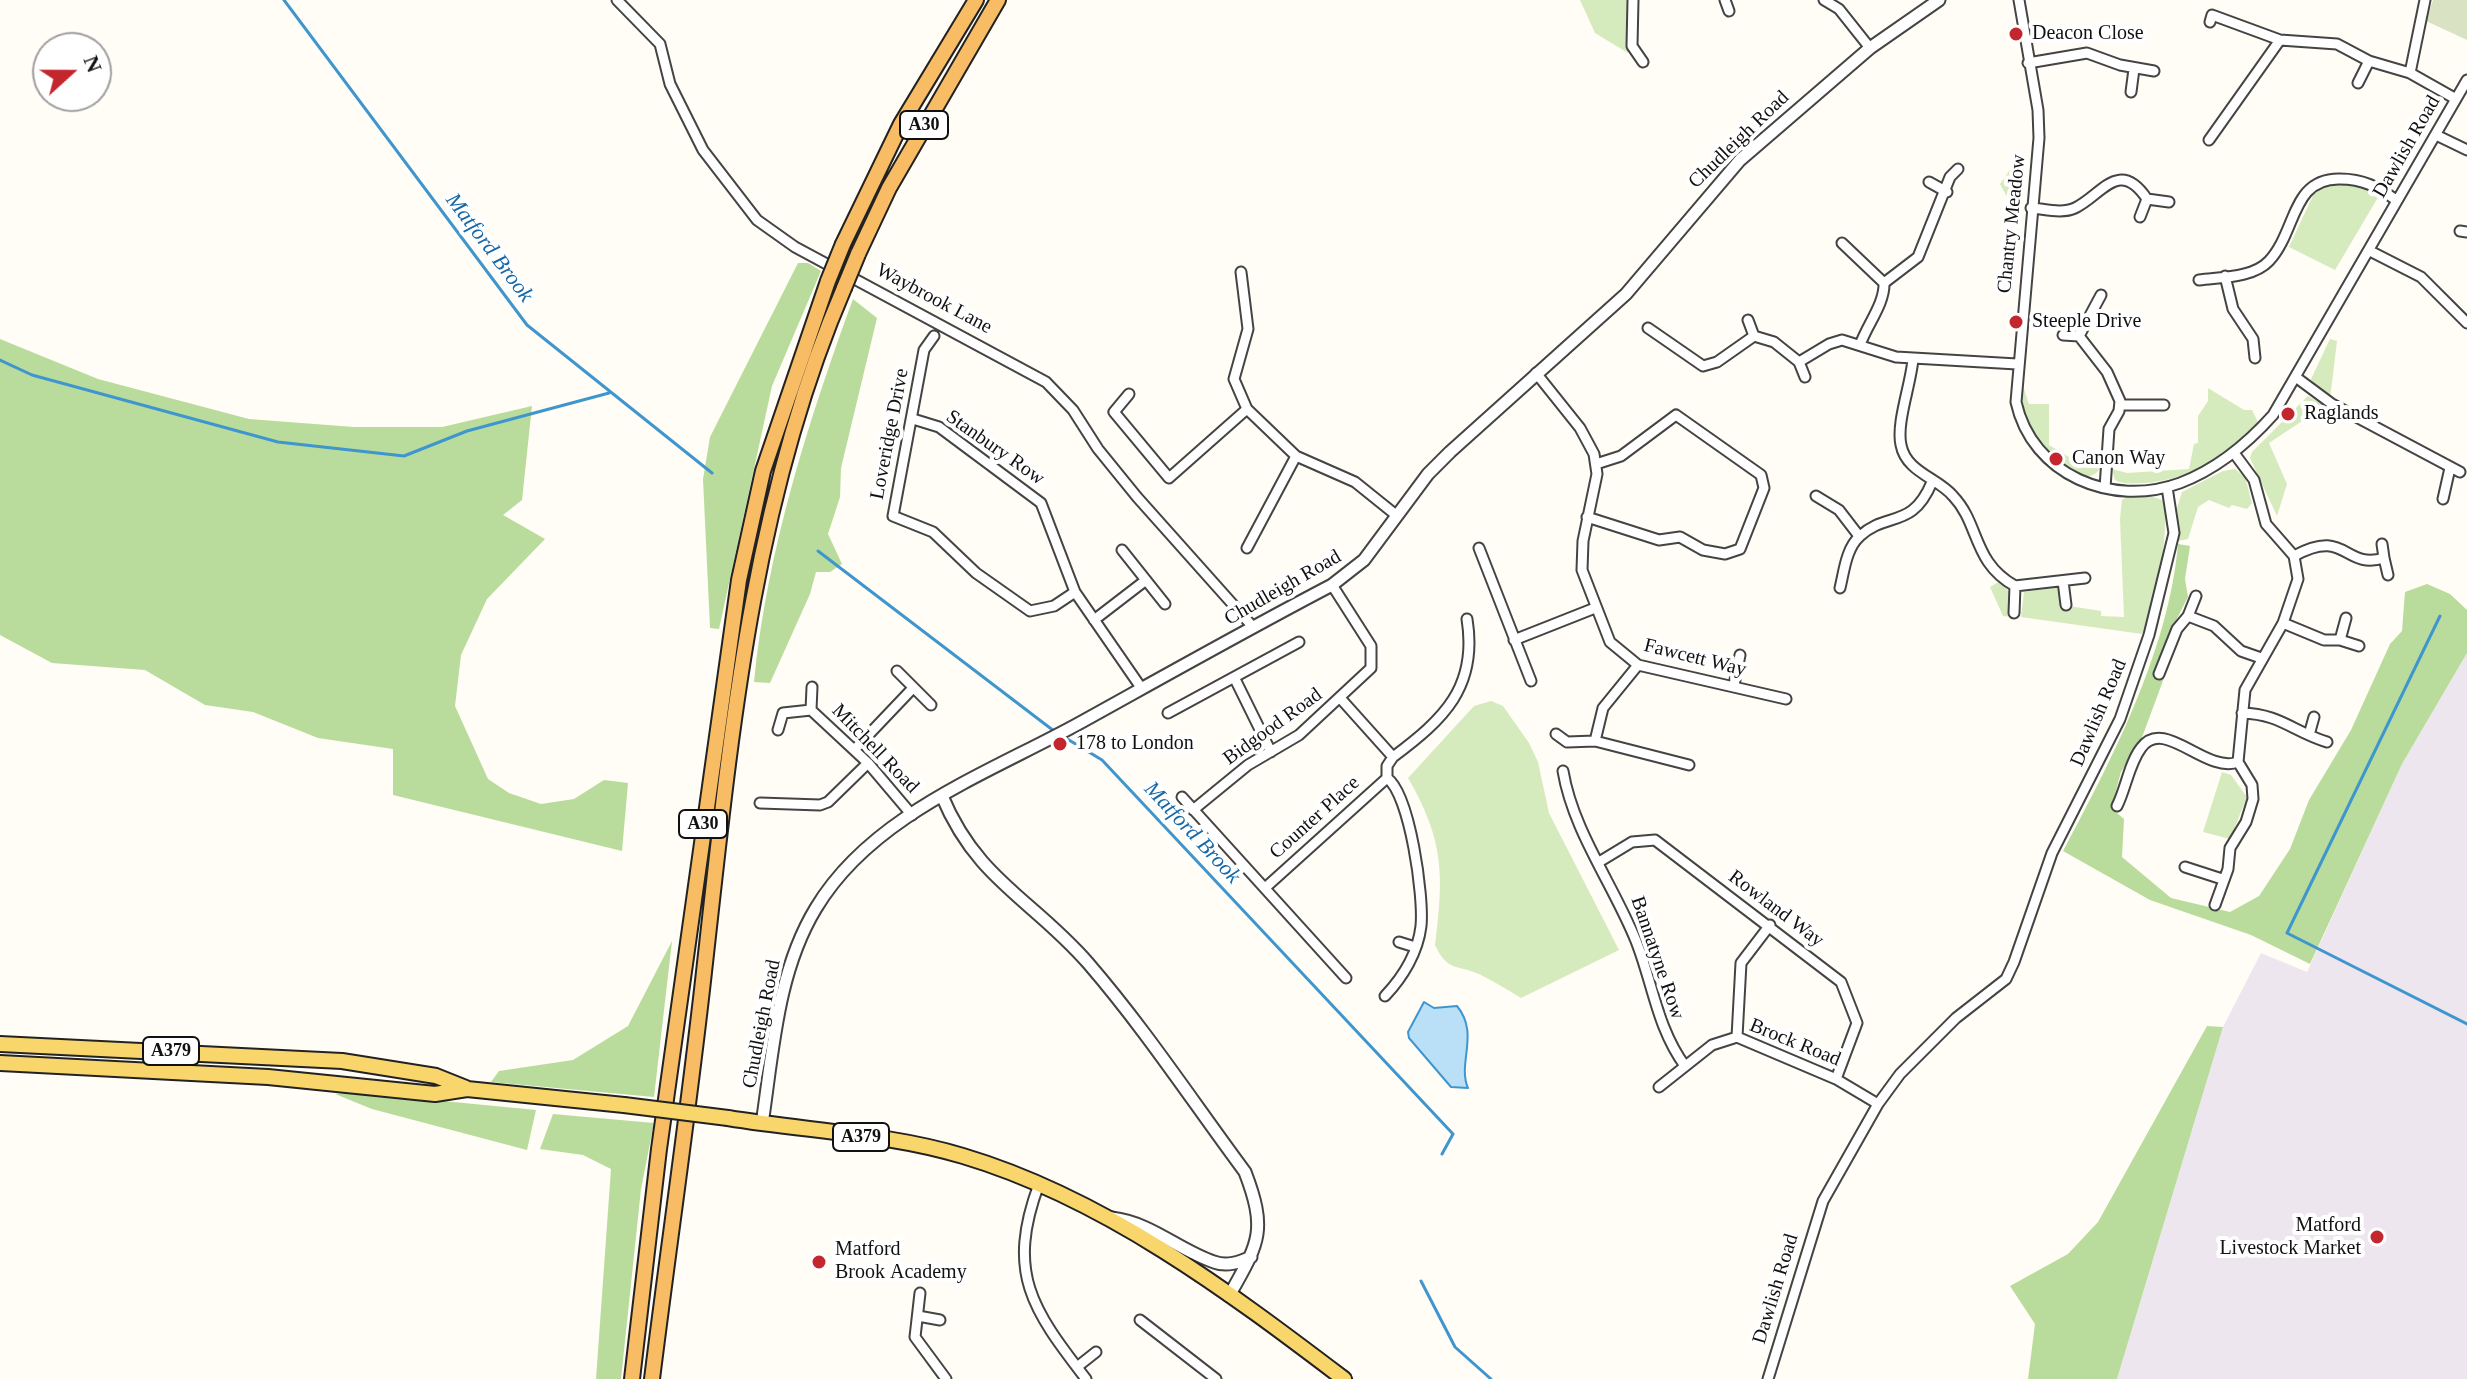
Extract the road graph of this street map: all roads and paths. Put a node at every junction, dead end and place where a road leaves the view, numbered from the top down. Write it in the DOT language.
graph roads {
  1 [pos="617,0"];
  2 [pos="976,0"];
  3 [pos="998,0"];
  4 [pos="1633,0"];
  5 [pos="1725,0"];
  6 [pos="1824,0"];
  7 [pos="1939,0"];
  8 [pos="2019,0"];
  9 [pos="2425,0"];
  10 [pos="1729,11"];
  11 [pos="2210,22"];
  12 [pos="2280,40"];
  13 [pos="1870,48"];
  14 [pos="2369,61"];
  15 [pos="1643,62"];
  16 [pos="2028,63"];
  17 [pos="2134,69"];
  18 [pos="2154,71"];
  19 [pos="2410,73"];
  20 [pos="2467,80"];
  21 [pos="2358,83"];
  22 [pos="2131,92"];
  23 [pos="2456,99"];
  24 [pos="2436,135"];
  25 [pos="2209,140"];
  26 [pos="2467,150"];
  27 [pos="1958,169"];
  28 [pos="1929,182"];
  29 [pos="1947,192"];
  30 [pos="2147,199"];
  31 [pos="2396,200"];
  32 [pos="2169,202"];
  33 [pos="2031,208"];
  34 [pos="2140,217"];
  35 [pos="1842,243"];
  36 [pos="2370,251"];
  37 [pos="1241,272"];
  38 [pos="2225,276"];
  39 [pos="2199,280"];
  40 [pos="1884,283"];
  41 [pos="2101,295"];
  42 [pos="1748,320"];
  43 [pos="2467,323"];
  44 [pos="1648,328"];
  45 [pos="2063,335"];
  46 [pos="934,336"];
  47 [pos="1754,336"];
  48 [pos="2079,336"];
  49 [pos="1860,345"];
  50 [pos="2255,358"];
  51 [pos="1913,359"];
  52 [pos="1799,362"];
  53 [pos="2017,364"];
  54 [pos="1536,373"];
  55 [pos="1805,377"];
  56 [pos="2297,378"];
  57 [pos="1129,394"];
  58 [pos="2120,405"];
  59 [pos="2164,405"];
  60 [pos="1247,409"];
  61 [pos="913,419"];
  62 [pos="2234,453"];
  63 [pos="1296,456"];
  64 [pos="1596,464"];
  65 [pos="2450,468"];
  66 [pos="2460,472"];
  67 [pos="1932,482"];
  68 [pos="2167,487"];
  69 [pos="2105,488"];
  70 [pos="1816,496"];
  71 [pos="2443,499"];
  72 [pos="1396,515"];
  73 [pos="1587,517"];
  74 [pos="1859,536"];
  75 [pos="2382,544"];
  76 [pos="1247,548"];
  77 [pos="1479,548"];
  78 [pos="1122,550"];
  79 [pos="2294,556"];
  80 [pos="2384,558"];
  81 [pos="2388,575"];
  82 [pos="2085,578"];
  83 [pos="1146,580"];
  84 [pos="2063,581"];
  85 [pos="1332,585"];
  86 [pos="2015,586"];
  87 [pos="1840,588"];
  88 [pos="1075,592"];
  89 [pos="2196,596"];
  90 [pos="1165,604"];
  91 [pos="2066,605"];
  92 [pos="1595,608"];
  93 [pos="2014,613"];
  94 [pos="2188,616"];
  95 [pos="2346,618"];
  96 [pos="1467,619"];
  97 [pos="1094,620"];
  98 [pos="2283,623"];
  99 [pos="1253,627"];
  100 [pos="1514,640"];
  101 [pos="2340,640"];
  102 [pos="1299,642"];
  103 [pos="2359,646"];
  104 [pos="1740,655"];
  105 [pos="2261,658"];
  106 [pos="1638,665"];
  107 [pos="897,671"];
  108 [pos="2159,674"];
  109 [pos="1235,679"];
  110 [pos="1531,681"];
  111 [pos="1734,685"];
  112 [pos="812,687"];
  113 [pos="913,688"];
  114 [pos="1142,689"];
  115 [pos="1341,699"];
  116 [pos="1786,699"];
  117 [pos="931,705"];
  118 [pos="811,710"];
  119 [pos="1168,713"];
  120 [pos="2242,713"];
  121 [pos="2314,717"];
  122 [pos="778,730"];
  123 [pos="1556,734"];
  124 [pos="2309,735"];
  125 [pos="1595,741"];
  126 [pos="2327,742"];
  127 [pos="855,749"];
  128 [pos="1271,752"];
  129 [pos="1393,757"];
  130 [pos="2238,762"];
  131 [pos="868,763"];
  132 [pos="1689,765"];
  133 [pos="1563,771"];
  134 [pos="1387,778"];
  135 [pos="2126,787"];
  136 [pos="2139,793"];
  137 [pos="942,796"];
  138 [pos="1182,797"];
  139 [pos="760,803"];
  140 [pos="2117,806"];
  141 [pos="1193,810"];
  142 [pos="912,815"];
  143 [pos="1599,862"];
  144 [pos="2185,867"];
  145 [pos="2222,879"];
  146 [pos="1265,888"];
  147 [pos="2215,905"];
  148 [pos="1770,925"];
  149 [pos="1399,942"];
  150 [pos="1415,947"];
  151 [pos="1346,978"];
  152 [pos="1385,996"];
  153 [pos="1737,1037"];
  154 [pos="0,1044"];
  155 [pos="0,1063"];
  156 [pos="1685,1066"];
  157 [pos="1836,1079"];
  158 [pos="1659,1087"];
  159 [pos="467,1089"];
  160 [pos="1878,1104"];
  161 [pos="762,1124"];
  162 [pos="1039,1184"];
  163 [pos="1103,1216"];
  164 [pos="1252,1256"];
  165 [pos="920,1293"];
  166 [pos="1229,1296"];
  167 [pos="918,1316"];
  168 [pos="940,1320"];
  169 [pos="1140,1320"];
  170 [pos="1096,1352"];
  171 [pos="1077,1367"];
  172 [pos="632,1379"];
  173 [pos="652,1379"];
  174 [pos="946,1379"];
  175 [pos="1086,1379"];
  176 [pos="1216,1379"];
  177 [pos="1344,1379"];
  178 [pos="1768,1379"];
  1 -- 99 [label="street, Waybrook Lane"];
  2 -- 172 [label="highway, A30, bridge"];
  3 -- 173 [label="highway, A30, bridge"];
  4 -- 15 [label="street"];
  5 -- 10 [label="street"];
  6 -- 13 [label="street"];
  7 -- 13 [label="street, Chudleigh Road"];
  8 -- 16 [label="street, Chantry Meadow"];
  9 -- 19 [label="street"];
  11 -- 12 [label="street"];
  12 -- 14 [label="street"];
  12 -- 25 [label="street"];
  13 -- 54 [label="street, Chudleigh Road"];
  14 -- 19 [label="street"];
  14 -- 21 [label="street"];
  16 -- 17 [label="street"];
  16 -- 33 [label="street, Chantry Meadow"];
  17 -- 18 [label="street"];
  17 -- 22 [label="street"];
  19 -- 23 [label="street"];
  20 -- 23 [label="street, Dawlish Road"];
  23 -- 24 [label="street, Dawlish Road"];
  24 -- 26 [label="street"];
  24 -- 31 [label="street, Dawlish Road"];
  27 -- 29 [label="street"];
  28 -- 29 [label="street"];
  29 -- 40 [label="street"];
  30 -- 32 [label="street"];
  30 -- 33 [label="street"];
  30 -- 34 [label="street"];
  31 -- 36 [label="street, Dawlish Road"];
  31 -- 38 [label="street"];
  33 -- 53 [label="street, Chantry Meadow"];
  35 -- 40 [label="street"];
  36 -- 43 [label="street"];
  36 -- 56 [label="street, Dawlish Road"];
  37 -- 60 [label="street"];
  38 -- 39 [label="street"];
  38 -- 50 [label="street"];
  40 -- 49 [label="street"];
  41 -- 48 [label="street"];
  42 -- 47 [label="street"];
  44 -- 47 [label="street"];
  45 -- 48 [label="street"];
  46 -- 61 [label="street, Loveridge Drive"];
  47 -- 52 [label="street"];
  48 -- 58 [label="street"];
  49 -- 51 [label="street"];
  49 -- 52 [label="street"];
  51 -- 53 [label="street"];
  51 -- 67 [label="street"];
  52 -- 55 [label="street"];
  53 -- 69 [label="street, Chantry Meadow"];
  54 -- 64 [label="street"];
  54 -- 72 [label="street, Chudleigh Road"];
  56 -- 62 [label="street, Dawlish Road"];
  56 -- 65 [label="street"];
  57 -- 60 [label="street"];
  58 -- 59 [label="street"];
  58 -- 69 [label="street"];
  60 -- 63 [label="street"];
  61 -- 88 [label="street, Stanbury Row"];
  61 -- 88 [label="street, Loveridge Drive"];
  62 -- 68 [label="street, Dawlish Road"];
  62 -- 79 [label="street"];
  63 -- 72 [label="street"];
  63 -- 76 [label="street"];
  64 -- 73 [label="street, Fawcett Way"];
  64 -- 73 [label="street"];
  65 -- 66 [label="street"];
  65 -- 71 [label="street"];
  67 -- 74 [label="street"];
  67 -- 86 [label="street"];
  68 -- 69 [label="street, Chantry Meadow"];
  68 -- 160 [label="street, Dawlish Road"];
  70 -- 74 [label="street"];
  72 -- 85 [label="street, Chudleigh Road"];
  73 -- 92 [label="street, Fawcett Way"];
  74 -- 87 [label="street"];
  75 -- 80 [label="street"];
  77 -- 100 [label="street"];
  78 -- 83 [label="street"];
  79 -- 80 [label="street"];
  79 -- 98 [label="street"];
  80 -- 81 [label="street"];
  82 -- 84 [label="street"];
  83 -- 90 [label="street"];
  83 -- 97 [label="street"];
  84 -- 86 [label="street"];
  84 -- 91 [label="street"];
  85 -- 99 [label="street, Chudleigh Road"];
  85 -- 115 [label="street, Bidgood Road"];
  86 -- 93 [label="street"];
  88 -- 97 [label="street, Stanbury Row"];
  89 -- 94 [label="street"];
  92 -- 100 [label="street"];
  92 -- 106 [label="street, Fawcett Way"];
  94 -- 105 [label="street"];
  94 -- 108 [label="street"];
  95 -- 101 [label="street"];
  96 -- 129 [label="street"];
  97 -- 114 [label="street, Stanbury Row"];
  98 -- 101 [label="street"];
  98 -- 105 [label="street"];
  99 -- 114 [label="street, Chudleigh Road"];
  100 -- 110 [label="street"];
  101 -- 103 [label="street"];
  102 -- 109 [label="street"];
  104 -- 111 [label="street"];
  105 -- 120 [label="street"];
  106 -- 111 [label="street, Fawcett Way"];
  106 -- 125 [label="street"];
  107 -- 113 [label="street"];
  109 -- 119 [label="street"];
  109 -- 128 [label="street"];
  111 -- 116 [label="street, Fawcett Way"];
  112 -- 118 [label="street, Mitchell Road"];
  113 -- 117 [label="street"];
  113 -- 127 [label="street"];
  114 -- 137 [label="street, Chudleigh Road"];
  115 -- 128 [label="street, Bidgood Road"];
  115 -- 129 [label="street"];
  118 -- 122 [label="street, Mitchell Road"];
  118 -- 127 [label="street, Mitchell Road"];
  120 -- 124 [label="street"];
  120 -- 130 [label="street"];
  121 -- 124 [label="street"];
  123 -- 125 [label="street"];
  124 -- 126 [label="street"];
  125 -- 132 [label="street"];
  127 -- 131 [label="street, Mitchell Road"];
  128 -- 141 [label="street, Bidgood Road"];
  129 -- 134 [label="street, Counter Place"];
  130 -- 135 [label="street"];
  130 -- 145 [label="street"];
  131 -- 139 [label="street"];
  131 -- 142 [label="street, Mitchell Road"];
  133 -- 143 [label="street, Bannatyne Row"];
  134 -- 146 [label="street, Counter Place"];
  134 -- 150 [label="street"];
  135 -- 136 [label="street"];
  135 -- 140 [label="street"];
  137 -- 142 [label="street, Chudleigh Road"];
  137 -- 164 [label="street"];
  138 -- 141 [label="street"];
  141 -- 146 [label="street"];
  142 -- 161 [label="street, Chudleigh Road"];
  143 -- 148 [label="street, Rowland Way"];
  143 -- 156 [label="street, Bannatyne Row"];
  144 -- 145 [label="street"];
  145 -- 147 [label="street"];
  146 -- 151 [label="street"];
  148 -- 153 [label="street"];
  148 -- 157 [label="street, Rowland Way"];
  149 -- 150 [label="street"];
  150 -- 152 [label="street"];
  153 -- 156 [label="street, Brock Road"];
  153 -- 157 [label="street, Brock Road"];
  154 -- 159 [label="main road, A379"];
  155 -- 159 [label="main road, A379"];
  156 -- 158 [label="street, Brock Road"];
  157 -- 160 [label="street, Brock Road"];
  159 -- 161 [label="main road, A379, bridge"];
  160 -- 178 [label="street, Dawlish Road"];
  161 -- 162 [label="main road, A379"];
  162 -- 163 [label="main road, A379"];
  162 -- 171 [label="street"];
  163 -- 164 [label="street"];
  163 -- 166 [label="main road, A379"];
  164 -- 166 [label="street"];
  165 -- 167 [label="street"];
  166 -- 177 [label="main road, A379"];
  167 -- 168 [label="street"];
  167 -- 174 [label="street"];
  169 -- 176 [label="street"];
  170 -- 171 [label="street"];
  171 -- 175 [label="street"];
}
